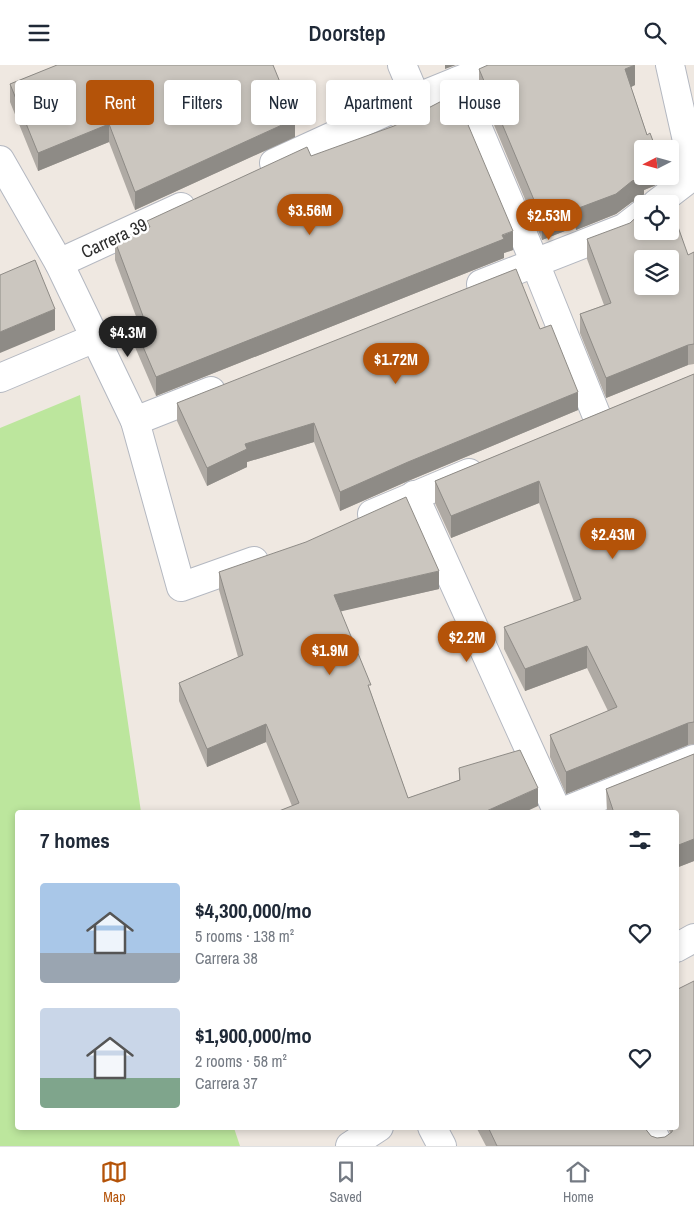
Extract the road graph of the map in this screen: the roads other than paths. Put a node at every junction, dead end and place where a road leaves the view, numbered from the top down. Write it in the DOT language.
graph roads {
  1 [pos="402,65"];
  2 [pos="497,65"];
  3 [pos="670,65"];
  4 [pos="408,80"];
  5 [pos="460,80"];
  6 [pos="357,125"];
  7 [pos="477,125"];
  8 [pos="0,160"];
  9 [pos="255,172"];
  10 [pos="694,173"];
  11 [pos="667,195"];
  12 [pos="202,197"];
  13 [pos="634,220"];
  14 [pos="59,263"];
  15 [pos="535,263"];
  16 [pos="460,292"];
  17 [pos="95,338"];
  18 [pos="0,378"];
  19 [pos="238,381"];
  20 [pos="624,409"];
  21 [pos="135,421"];
  22 [pos="488,465"];
  23 [pos="414,495"];
  24 [pos="353,522"];
  25 [pos="273,555"];
  26 [pos="694,759"];
  27 [pos="558,810"];
  28 [pos="566,810"];
  29 [pos="694,938"];
  30 [pos="679,946"];
  31 [pos="374,1130"];
  32 [pos="434,1130"];
  33 [pos="651,1130"];
  34 [pos="350,1146"];
  35 [pos="442,1146"];
  36 [pos="659,1146"];
  1 -- 4 [label="street"];
  2 -- 5 [label="street"];
  3 -- 10 [label="street"];
  6 -- 9 [label="street"];
  7 -- 15 [label="street"];
  8 -- 14 [label="street"];
  10 -- 11 [label="street"];
  12 -- 14 [label="street, Carrera 39"];
  13 -- 15 [label="street"];
  14 -- 17 [label="street"];
  15 -- 16 [label="street"];
  15 -- 20 [label="street"];
  17 -- 18 [label="street"];
  17 -- 21 [label="street"];
  19 -- 21 [label="street"];
  21 -- 25 [label="street"];
  22 -- 23 [label="street"];
  23 -- 24 [label="street"];
  23 -- 27 [label="street"];
  26 -- 28 [label="street"];
  29 -- 30 [label="street"];
  31 -- 34 [label="street"];
  32 -- 35 [label="street"];
  33 -- 36 [label="street"];
}
